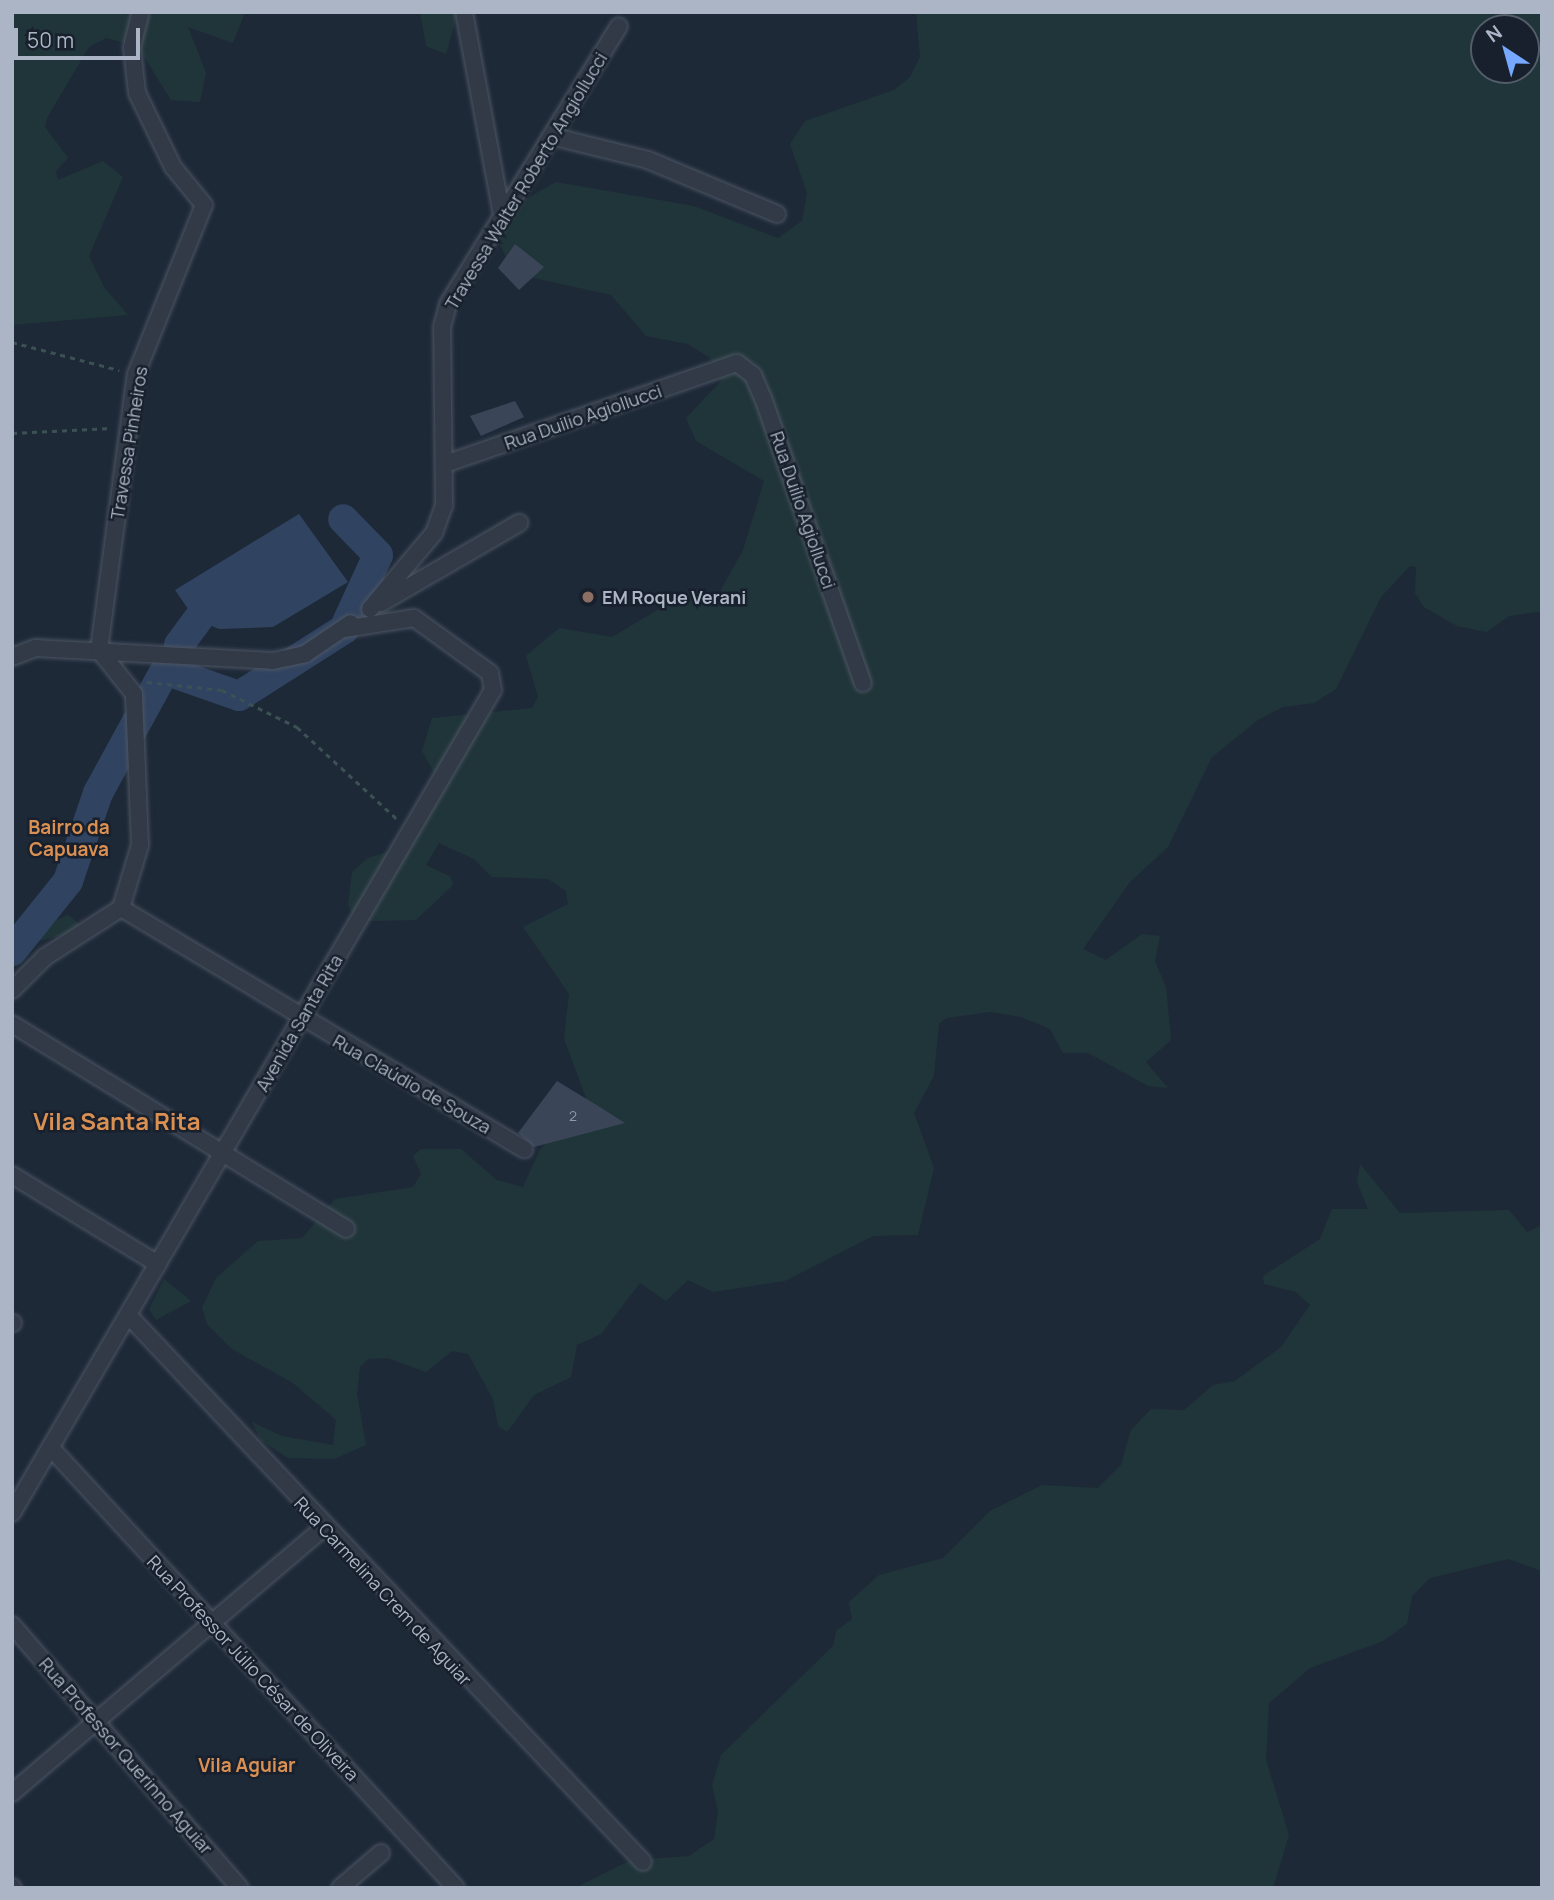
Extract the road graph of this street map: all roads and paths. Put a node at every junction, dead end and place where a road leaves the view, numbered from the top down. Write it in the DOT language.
graph roads {
  1 [pos="464,12"];
  2 [pos="140,15"];
  3 [pos="619,26"];
  4 [pos="551,136"];
  5 [pos="778,214"];
  6 [pos="502,216"];
  7 [pos="12,342"];
  8 [pos="720,371"];
  9 [pos="136,374"];
  10 [pos="129,427"];
  11 [pos="12,433"];
  12 [pos="445,464"];
  13 [pos="519,523"];
  14 [pos="370,609"];
  15 [pos="344,629"];
  16 [pos="99,650"];
  17 [pos="12,657"];
  18 [pos="144,680"];
  19 [pos="863,683"];
  20 [pos="411,831"];
  21 [pos="121,908"];
  22 [pos="16,982"];
  23 [pos="301,1020"];
  24 [pos="12,1024"];
  25 [pos="524,1149"];
  26 [pos="223,1153"];
  27 [pos="12,1175"];
  28 [pos="346,1229"];
  29 [pos="158,1264"];
  30 [pos="128,1315"];
  31 [pos="51,1448"];
  32 [pos="12,1513"];
  33 [pos="325,1528"];
  34 [pos="212,1623"];
  35 [pos="12,1625"];
  36 [pos="96,1722"];
  37 [pos="12,1793"];
  38 [pos="381,1853"];
  39 [pos="643,1863"];
  40 [pos="240,1888"];
  41 [pos="340,1888"];
  42 [pos="456,1888"];
  1 -- 6 [label="street"];
  2 -- 9 [label="street, Travessa Pinheiros"];
  3 -- 4 [label="street, Travessa Walter Roberto Angiollucci"];
  4 -- 5 [label="street"];
  4 -- 6 [label="street, Travessa Walter Roberto Angiollucci"];
  6 -- 12 [label="street, Travessa Walter Roberto Angiollucci"];
  7 -- 9 [label="path"];
  8 -- 12 [label="street, Rua Duilio Agiollucci"];
  8 -- 19 [label="street, Rua Duílio Agiollucci"];
  9 -- 10 [label="street, Travessa Pinheiros"];
  10 -- 11 [label="path"];
  10 -- 16 [label="street, Travessa Pinheiros"];
  12 -- 14 [label="street, Travessa Walter Roberto Angiollucci"];
  13 -- 14 [label="street"];
  14 -- 15 [label="street"];
  15 -- 16 [label="street"];
  15 -- 20 [label="street, Avenida Santa Rita"];
  16 -- 17 [label="street"];
  16 -- 21 [label="street"];
  18 -- 20 [label="path"];
  20 -- 23 [label="street, Avenida Santa Rita"];
  21 -- 22 [label="street"];
  21 -- 23 [label="street, Rua Claúdio de Souza"];
  23 -- 25 [label="street, Rua Claúdio de Souza"];
  23 -- 26 [label="street, Avenida Santa Rita"];
  24 -- 26 [label="street"];
  26 -- 28 [label="street"];
  26 -- 29 [label="street, Avenida Santa Rita"];
  27 -- 29 [label="street"];
  29 -- 30 [label="street, Avenida Santa Rita"];
  30 -- 31 [label="street, Avenida Santa Rita"];
  30 -- 33 [label="street, Rua Carmelina Crem de Aguiar"];
  31 -- 32 [label="street, Avenida Santa Rita"];
  31 -- 34 [label="street, Rua Professor Júlio César de Oliveira"];
  33 -- 34 [label="street"];
  33 -- 39 [label="street, Rua Carmelina Crem de Aguiar"];
  34 -- 36 [label="street"];
  34 -- 42 [label="street, Rua Professor Júlio César de Oliveira"];
  35 -- 36 [label="street, Rua Professor Querinno Aguiar"];
  36 -- 37 [label="street"];
  36 -- 40 [label="street, Rua Professor Querinno Aguiar"];
  38 -- 41 [label="street"];
}
